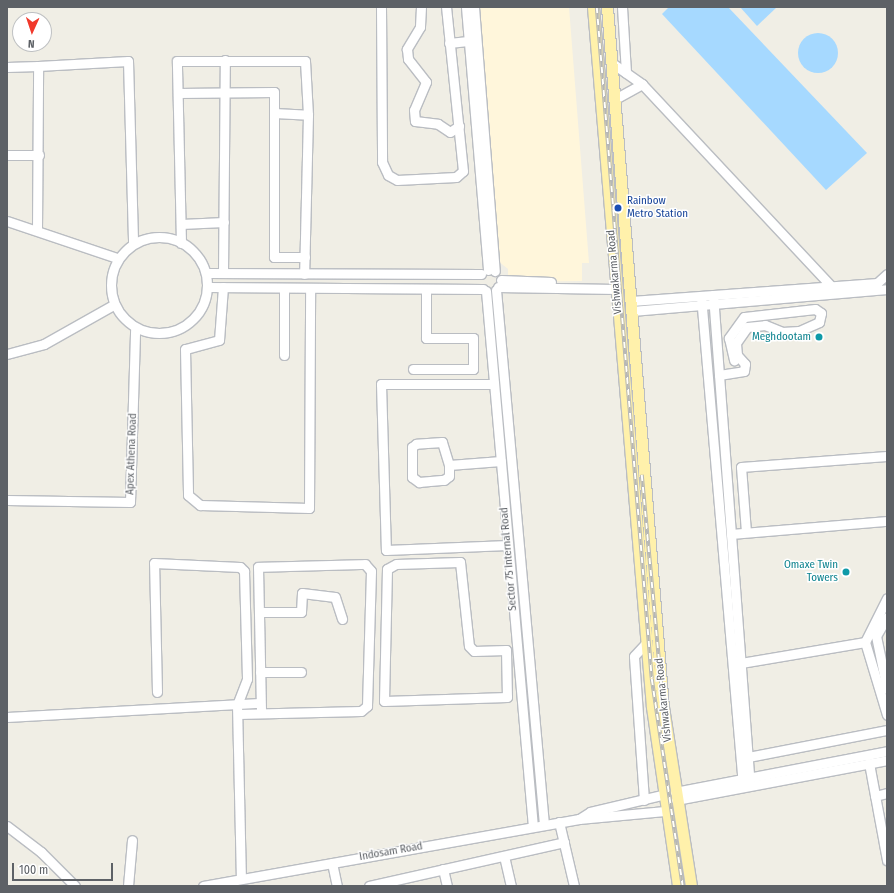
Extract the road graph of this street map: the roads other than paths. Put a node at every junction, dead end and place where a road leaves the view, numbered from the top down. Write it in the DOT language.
graph roads {
  1 [pos="381,7"];
  2 [pos="421,7"];
  3 [pos="446,7"];
  4 [pos="466,7"];
  5 [pos="474,7"];
  6 [pos="593,7"];
  7 [pos="607,7"];
  8 [pos="622,7"];
  9 [pos="623,26"];
  10 [pos="609,27"];
  11 [pos="468,41"];
  12 [pos="449,43"];
  13 [pos="225,60"];
  14 [pos="612,63"];
  15 [pos="38,66"];
  16 [pos="7,67"];
  17 [pos="626,73"];
  18 [pos="642,84"];
  19 [pos="224,92"];
  20 [pos="178,93"];
  21 [pos="615,98"];
  22 [pos="274,113"];
  23 [pos="308,115"];
  24 [pos="459,126"];
  25 [pos="38,155"];
  26 [pos="7,156"];
  27 [pos="7,222"];
  28 [pos="224,222"];
  29 [pos="181,224"];
  30 [pos="37,229"];
  31 [pos="181,242"];
  32 [pos="133,244"];
  33 [pos="305,257"];
  34 [pos="117,258"];
  35 [pos="223,272"];
  36 [pos="488,272"];
  37 [pos="206,273"];
  38 [pos="304,274"];
  39 [pos="354,274"];
  40 [pos="886,282"];
  41 [pos="830,285"];
  42 [pos="498,286"];
  43 [pos="616,286"];
  44 [pos="208,287"];
  45 [pos="223,287"];
  46 [pos="284,288"];
  47 [pos="310,288"];
  48 [pos="354,289"];
  49 [pos="426,290"];
  50 [pos="485,290"];
  51 [pos="713,299"];
  52 [pos="702,300"];
  53 [pos="115,304"];
  54 [pos="631,306"];
  55 [pos="774,312"];
  56 [pos="773,328"];
  57 [pos="135,330"];
  58 [pos="490,337"];
  59 [pos="473,338"];
  60 [pos="7,354"];
  61 [pos="284,355"];
  62 [pos="735,360"];
  63 [pos="718,363"];
  64 [pos="413,369"];
  65 [pos="735,374"];
  66 [pos="719,375"];
  67 [pos="494,384"];
  68 [pos="887,456"];
  69 [pos="715,457"];
  70 [pos="725,457"];
  71 [pos="501,461"];
  72 [pos="449,465"];
  73 [pos="646,488"];
  74 [pos="634,490"];
  75 [pos="7,500"];
  76 [pos="648,513"];
  77 [pos="636,517"];
  78 [pos="887,520"];
  79 [pos="746,532"];
  80 [pos="731,534"];
  81 [pos="508,545"];
  82 [pos="887,598"];
  83 [pos="259,612"];
  84 [pos="887,617"];
  85 [pos="342,620"];
  86 [pos="865,642"];
  87 [pos="646,643"];
  88 [pos="517,648"];
  89 [pos="506,650"];
  90 [pos="736,664"];
  91 [pos="260,672"];
  92 [pos="301,672"];
  93 [pos="887,690"];
  94 [pos="157,692"];
  95 [pos="261,708"];
  96 [pos="238,709"];
  97 [pos="887,715"];
  98 [pos="7,717"];
  99 [pos="887,730"];
  100 [pos="887,751"];
  101 [pos="748,757"];
  102 [pos="738,759"];
  103 [pos="887,760"];
  104 [pos="869,764"];
  105 [pos="746,778"];
  106 [pos="887,794"];
  107 [pos="662,795"];
  108 [pos="676,796"];
  109 [pos="875,796"];
  110 [pos="644,800"];
  111 [pos="665,812"];
  112 [pos="579,819"];
  113 [pos="560,822"];
  114 [pos="544,825"];
  115 [pos="7,826"];
  116 [pos="533,827"];
  117 [pos="132,840"];
  118 [pos="564,842"];
  119 [pos="504,856"];
  120 [pos="887,860"];
  121 [pos="332,863"];
  122 [pos="443,869"];
  123 [pos="241,879"];
  124 [pos="383,884"];
  125 [pos="75,886"];
  126 [pos="128,886"];
  127 [pos="203,886"];
  128 [pos="337,886"];
  129 [pos="369,886"];
  130 [pos="447,886"];
  131 [pos="511,886"];
  132 [pos="574,886"];
  133 [pos="678,886"];
  134 [pos="691,886"];
  1 -- 24 [label="street"];
  2 -- 24 [label="street"];
  3 -- 12 [label="street"];
  4 -- 11 [label="street"];
  5 -- 36 [label="street"];
  6 -- 43 [label="main road, Vishwakarma Road"];
  7 -- 10 [label="main road, Vishwakarma Road"];
  8 -- 9 [label="street"];
  9 -- 10 [label="street"];
  9 -- 17 [label="street"];
  10 -- 14 [label="main road, Vishwakarma Road"];
  11 -- 12 [label="street"];
  11 -- 36 [label="street"];
  12 -- 24 [label="street"];
  13 -- 19 [label="street"];
  13 -- 20 [label="street"];
  13 -- 23 [label="street"];
  14 -- 17 [label="street"];
  14 -- 21 [label="main road, Vishwakarma Road"];
  15 -- 16 [label="street"];
  15 -- 25 [label="street"];
  15 -- 32 [label="street"];
  17 -- 18 [label="street"];
  18 -- 21 [label="street"];
  18 -- 41 [label="street"];
  19 -- 20 [label="street"];
  19 -- 22 [label="street"];
  19 -- 28 [label="street"];
  20 -- 29 [label="street"];
  21 -- 54 [label="main road, Vishwakarma Road"];
  22 -- 23 [label="street"];
  22 -- 33 [label="street"];
  23 -- 33 [label="street"];
  25 -- 26 [label="street"];
  25 -- 30 [label="street"];
  27 -- 30 [label="street"];
  28 -- 29 [label="street"];
  28 -- 35 [label="street"];
  29 -- 31 [label="street"];
  30 -- 34 [label="street"];
  31 -- 32 [label="street"];
  31 -- 37 [label="street"];
  32 -- 34 [label="street"];
  33 -- 38 [label="street"];
  34 -- 53 [label="street"];
  35 -- 37 [label="street"];
  35 -- 38 [label="street"];
  36 -- 39 [label="street"];
  36 -- 42 [label="street"];
  36 -- 50 [label="street, Sector 75 Internal Road"];
  37 -- 44 [label="street"];
  38 -- 39 [label="street"];
  39 -- 48 [label="street"];
  40 -- 41 [label="street"];
  40 -- 51 [label="street"];
  41 -- 51 [label="street"];
  42 -- 43 [label="street"];
  42 -- 50 [label="street"];
  42 -- 114 [label="street, Sector 75 Internal Road"];
  43 -- 74 [label="main road, Vishwakarma Road"];
  44 -- 45 [label="street"];
  44 -- 57 [label="street"];
  45 -- 46 [label="street"];
  45 -- 47 [label="street"];
  46 -- 47 [label="street"];
  46 -- 61 [label="street"];
  47 -- 48 [label="street"];
  48 -- 49 [label="street"];
  49 -- 50 [label="street"];
  49 -- 59 [label="street"];
  50 -- 58 [label="street, Sector 75 Internal Road"];
  51 -- 52 [label="street"];
  51 -- 63 [label="street"];
  52 -- 54 [label="street"];
  52 -- 69 [label="street"];
  53 -- 57 [label="street"];
  53 -- 60 [label="street"];
  54 -- 73 [label="main road, Vishwakarma Road"];
  55 -- 56 [label="street"];
  55 -- 56 [label="street"];
  55 -- 62 [label="street"];
  56 -- 62 [label="street"];
  57 -- 75 [label="street, Apex Athena Road"];
  58 -- 59 [label="street"];
  58 -- 67 [label="street, Sector 75 Internal Road"];
  59 -- 64 [label="street"];
  62 -- 63 [label="street"];
  62 -- 65 [label="street"];
  62 -- 65 [label="street"];
  63 -- 66 [label="street"];
  65 -- 66 [label="street"];
  66 -- 70 [label="street"];
  67 -- 71 [label="street, Sector 75 Internal Road"];
  67 -- 81 [label="street"];
  68 -- 79 [label="street"];
  69 -- 70 [label="street"];
  69 -- 90 [label="street"];
  70 -- 80 [label="street"];
  71 -- 72 [label="street"];
  71 -- 81 [label="street, Sector 75 Internal Road"];
  72 -- 72 [label="street"];
  73 -- 74 [label="main road"];
  73 -- 76 [label="main road, Vishwakarma Road"];
  74 -- 77 [label="main road, Vishwakarma Road"];
  76 -- 77 [label="main road"];
  76 -- 108 [label="main road, Vishwakarma Road"];
  77 -- 87 [label="main road, Vishwakarma Road"];
  78 -- 79 [label="street"];
  79 -- 80 [label="street"];
  80 -- 90 [label="street"];
  81 -- 88 [label="street, Sector 75 Internal Road"];
  82 -- 86 [label="street"];
  83 -- 85 [label="street"];
  83 -- 91 [label="street"];
  83 -- 95 [label="street"];
  84 -- 93 [label="street"];
  86 -- 90 [label="street"];
  86 -- 97 [label="street"];
  87 -- 107 [label="main road, Vishwakarma Road"];
  87 -- 110 [label="street"];
  88 -- 89 [label="street"];
  88 -- 116 [label="street, Sector 75 Internal Road"];
  89 -- 89 [label="street"];
  90 -- 101 [label="street"];
  90 -- 102 [label="street"];
  91 -- 92 [label="street"];
  91 -- 95 [label="street"];
  94 -- 96 [label="street"];
  95 -- 96 [label="street"];
  96 -- 98 [label="street"];
  96 -- 123 [label="street"];
  99 -- 101 [label="street"];
  100 -- 105 [label="street"];
  101 -- 102 [label="street"];
  101 -- 105 [label="street"];
  102 -- 105 [label="street"];
  103 -- 104 [label="street"];
  104 -- 108 [label="street"];
  104 -- 109 [label="street"];
  105 -- 108 [label="street"];
  106 -- 109 [label="street"];
  107 -- 110 [label="street, Indosam Road"];
  107 -- 111 [label="main road, Vishwakarma Road"];
  108 -- 134 [label="main road, Vishwakarma Road"];
  109 -- 120 [label="street"];
  110 -- 112 [label="street, Indosam Road"];
  111 -- 112 [label="street, Indosam Road"];
  111 -- 133 [label="main road, Vishwakarma Road"];
  112 -- 113 [label="street, Indosam Road"];
  113 -- 114 [label="street, Indosam Road"];
  113 -- 118 [label="street"];
  114 -- 116 [label="street, Indosam Road"];
  115 -- 125 [label="street"];
  116 -- 121 [label="street, Indosam Road"];
  117 -- 126 [label="street"];
  118 -- 119 [label="street"];
  118 -- 132 [label="street"];
  119 -- 122 [label="street"];
  119 -- 131 [label="street"];
  121 -- 123 [label="street, Indosam Road"];
  121 -- 128 [label="street"];
  122 -- 124 [label="street"];
  122 -- 130 [label="street"];
  123 -- 127 [label="street, Indosam Road"];
  124 -- 129 [label="street"];
}
